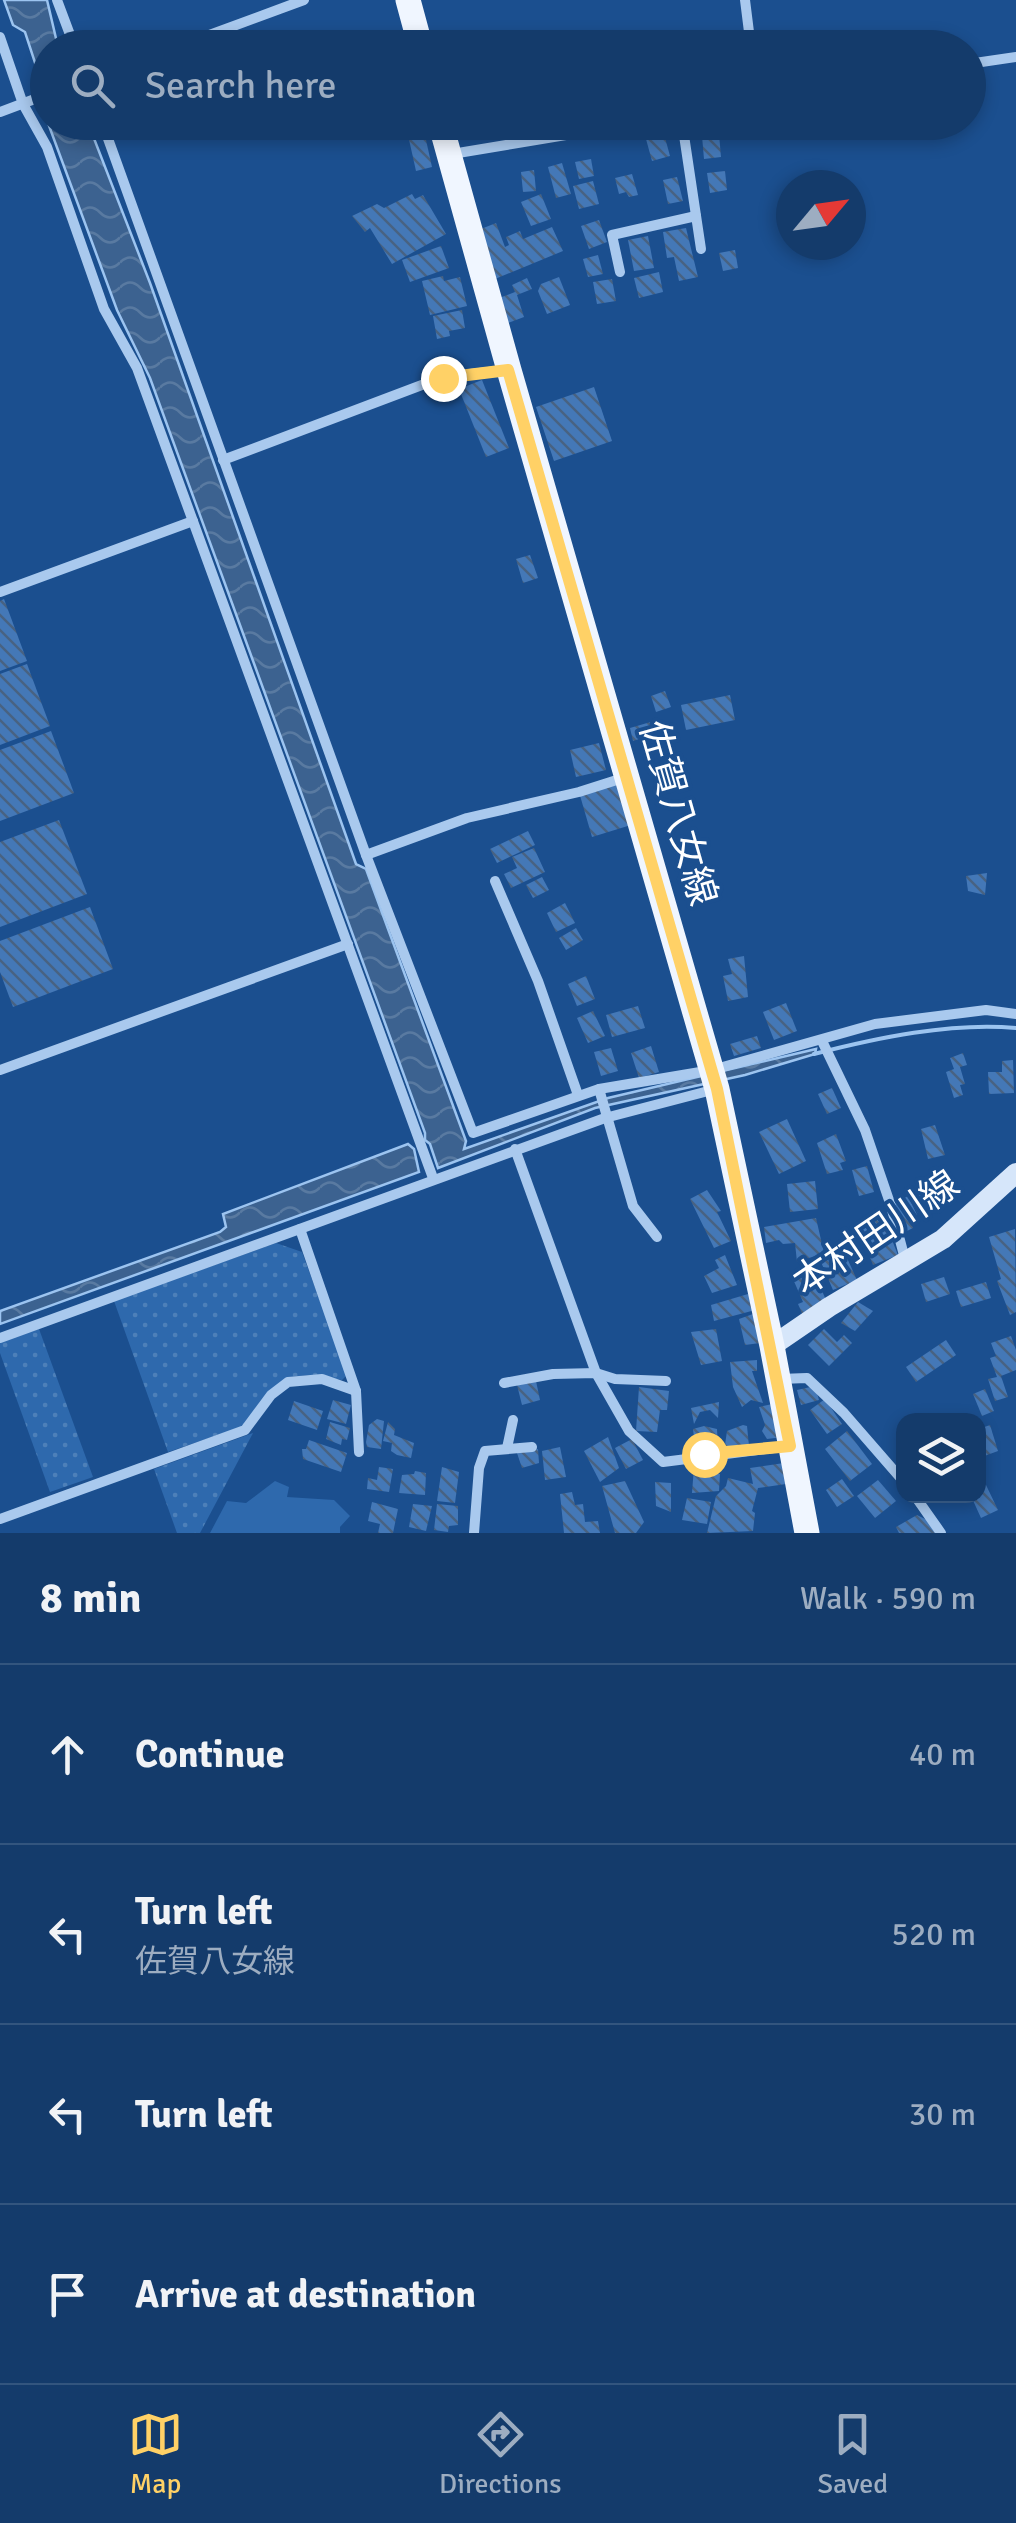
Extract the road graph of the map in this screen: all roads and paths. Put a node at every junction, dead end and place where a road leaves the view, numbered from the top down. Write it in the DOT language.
graph roads {
  1 [pos="57,0"];
  2 [pos="304,0"];
  3 [pos="408,0"];
  4 [pos="745,0"];
  5 [pos="68,30"];
  6 [pos="223,30"];
  7 [pos="416,30"];
  8 [pos="749,30"];
  9 [pos="0,37"];
  10 [pos="1016,57"];
  11 [pos="986,61"];
  12 [pos="30,101"];
  13 [pos="23,104"];
  14 [pos="0,112"];
  15 [pos="30,117"];
  16 [pos="43,140"];
  17 [pos="108,140"];
  18 [pos="445,140"];
  19 [pos="538,140"];
  20 [pos="685,140"];
  21 [pos="449,155"];
  22 [pos="696,216"];
  23 [pos="701,249"];
  24 [pos="620,272"];
  25 [pos="508,370"];
  26 [pos="223,460"];
  27 [pos="193,522"];
  28 [pos="0,592"];
  29 [pos="628,776"];
  30 [pos="366,855"];
  31 [pos="496,882"];
  32 [pos="348,944"];
  33 [pos="1016,1014"];
  34 [pos="822,1040"];
  35 [pos="0,1070"];
  36 [pos="715,1079"];
  37 [pos="599,1088"];
  38 [pos="578,1095"];
  39 [pos="606,1118"];
  40 [pos="515,1149"];
  41 [pos="1016,1173"];
  42 [pos="433,1178"];
  43 [pos="300,1229"];
  44 [pos="657,1237"];
  45 [pos="906,1263"];
  46 [pos="0,1338"];
  47 [pos="772,1346"];
  48 [pos="596,1374"];
  49 [pos="777,1379"];
  50 [pos="666,1380"];
  51 [pos="504,1383"];
  52 [pos="356,1390"];
  53 [pos="513,1420"];
  54 [pos="790,1446"];
  55 [pos="532,1447"];
  56 [pos="507,1448"];
  57 [pos="359,1452"];
  58 [pos="896,1473"];
  59 [pos="920,1503"];
  60 [pos="0,1518"];
  61 [pos="474,1533"];
  62 [pos="806,1533"];
  63 [pos="941,1533"];
  1 -- 5 [label="street"];
  2 -- 6 [label="street"];
  3 -- 7 [label="main road"];
  4 -- 8 [label="street"];
  9 -- 13 [label="street"];
  10 -- 11 [label="street"];
  12 -- 13 [label="street"];
  13 -- 14 [label="street"];
  13 -- 15 [label="street"];
  16 -- 27 [label="street"];
  17 -- 26 [label="street"];
  18 -- 21 [label="main road, 佐賀八女線"];
  19 -- 21 [label="street"];
  20 -- 22 [label="street"];
  21 -- 25 [label="main road, 佐賀八女線"];
  22 -- 23 [label="street"];
  22 -- 24 [label="street"];
  25 -- 26 [label="street"];
  25 -- 29 [label="main road, 佐賀八女線"];
  26 -- 30 [label="street"];
  27 -- 28 [label="street"];
  27 -- 32 [label="street"];
  29 -- 30 [label="street"];
  29 -- 36 [label="main road, 佐賀八女線"];
  30 -- 38 [label="street"];
  31 -- 38 [label="street"];
  32 -- 35 [label="street"];
  32 -- 42 [label="street"];
  33 -- 34 [label="street"];
  34 -- 36 [label="street"];
  34 -- 45 [label="street"];
  36 -- 37 [label="street"];
  36 -- 39 [label="street"];
  36 -- 47 [label="main road, 佐賀八女線"];
  37 -- 38 [label="street"];
  37 -- 39 [label="street"];
  39 -- 40 [label="street"];
  39 -- 44 [label="street"];
  40 -- 42 [label="street"];
  40 -- 48 [label="street"];
  41 -- 45 [label="main road, 本村田川線"];
  42 -- 43 [label="street"];
  43 -- 46 [label="street"];
  43 -- 52 [label="street"];
  45 -- 47 [label="main road, 本村田川線"];
  47 -- 49 [label="main road, 佐賀八女線"];
  48 -- 50 [label="street"];
  48 -- 51 [label="street"];
  48 -- 54 [label="street"];
  49 -- 54 [label="main road, 佐賀八女線"];
  49 -- 58 [label="street"];
  52 -- 57 [label="street"];
  52 -- 60 [label="street"];
  53 -- 56 [label="street"];
  54 -- 62 [label="main road, 佐賀八女線"];
  55 -- 56 [label="street"];
  56 -- 61 [label="street"];
  59 -- 63 [label="street"];
}
